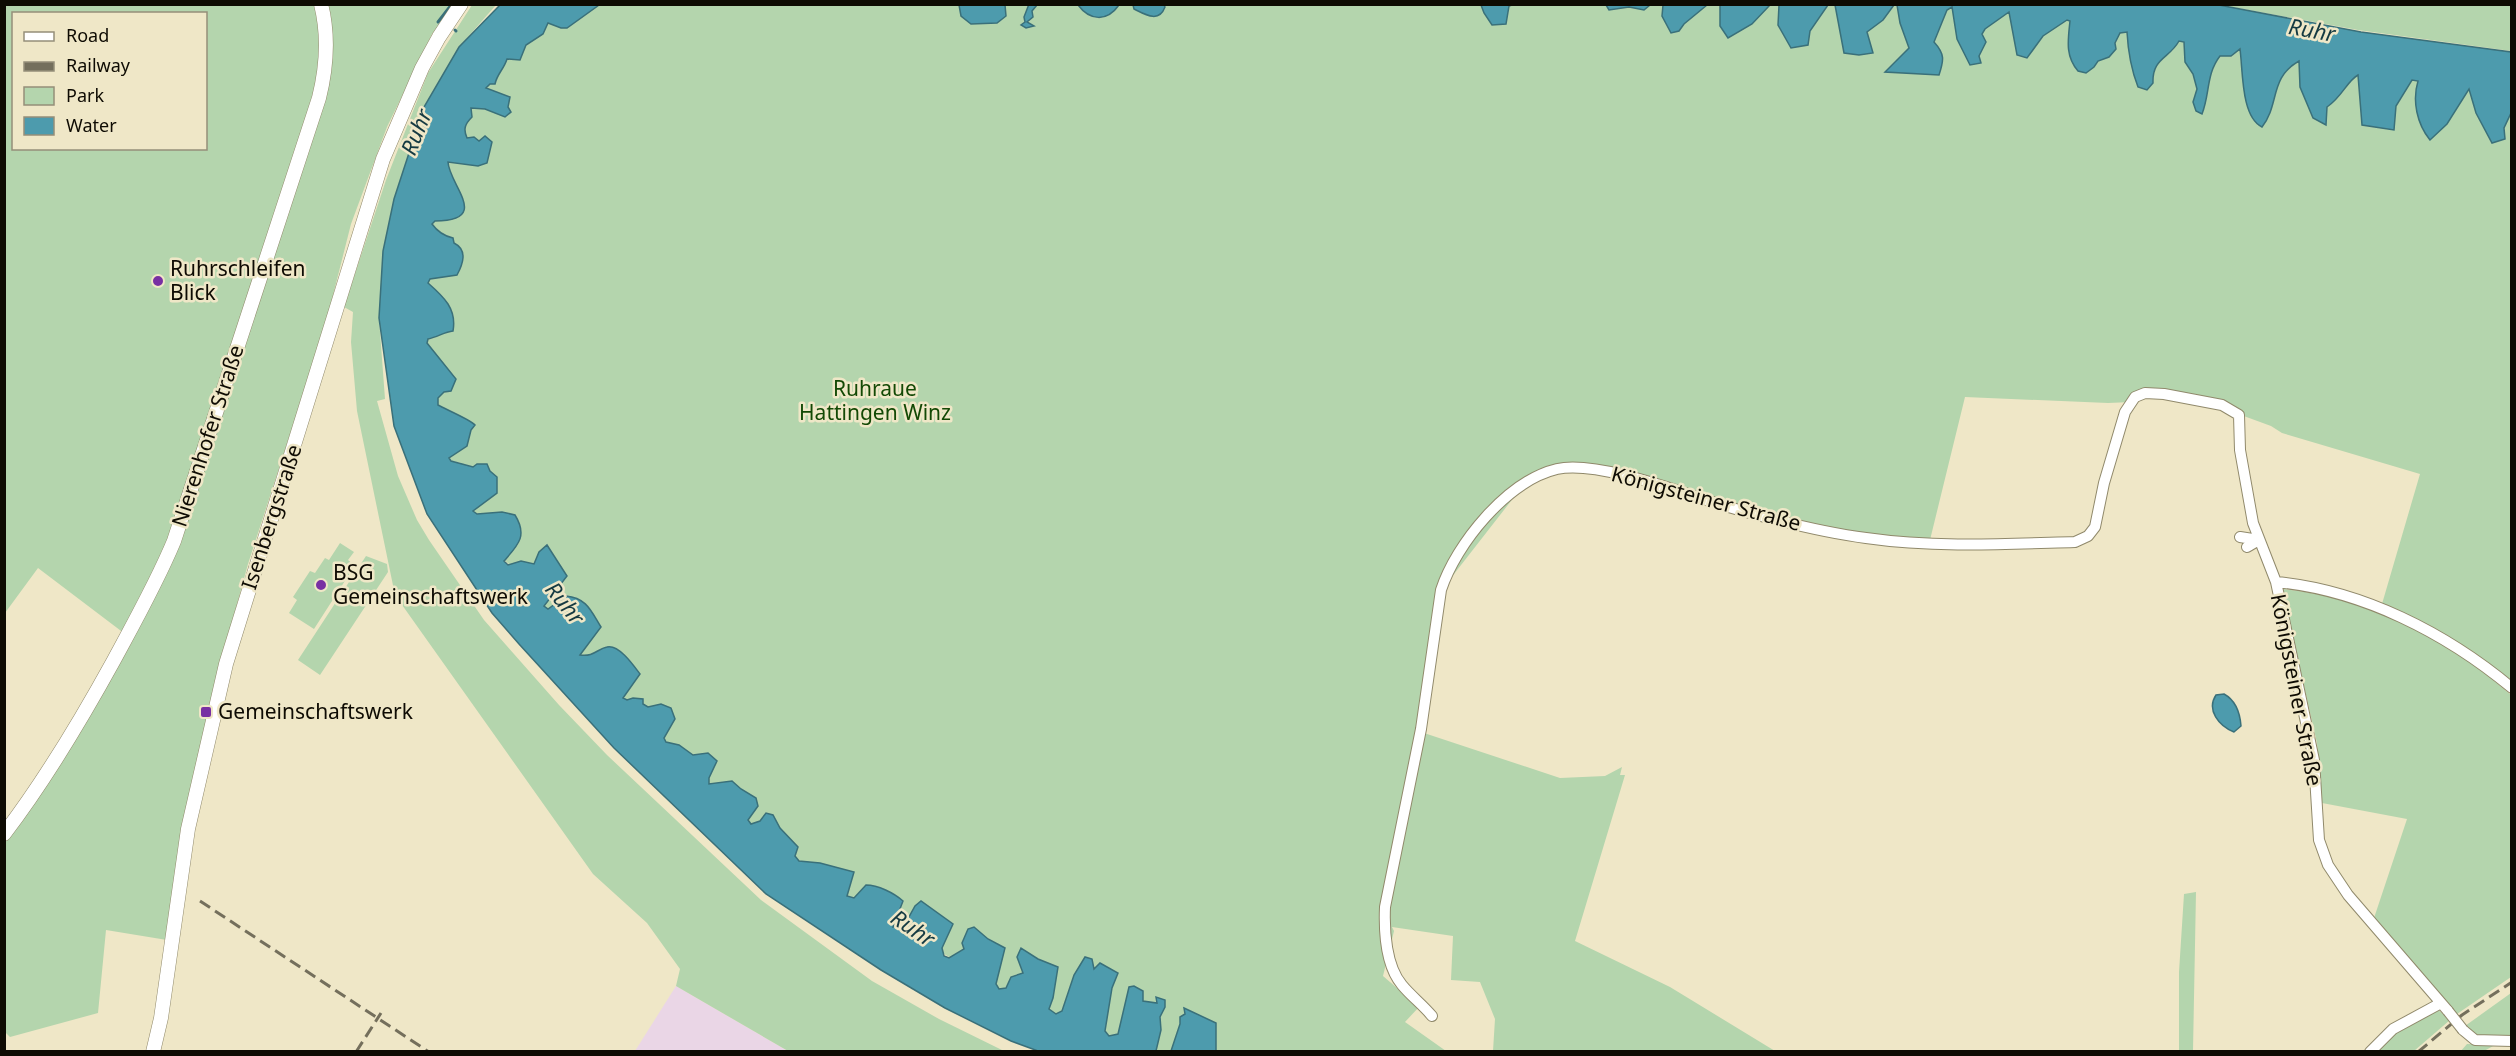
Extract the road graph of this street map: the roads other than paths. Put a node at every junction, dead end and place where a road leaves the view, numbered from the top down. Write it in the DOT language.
graph roads {
  1 [pos="321,4"];
  2 [pos="461,4"];
  3 [pos="2240,537"];
  4 [pos="2259,540"];
  5 [pos="2247,547"];
  6 [pos="2276,582"];
  7 [pos="2511,688"];
  8 [pos="4,834"];
  9 [pos="2444,1007"];
  10 [pos="1432,1016"];
  11 [pos="2511,1041"];
  12 [pos="153,1052"];
  13 [pos="2370,1052"];
  1 -- 8 [label="main road, Nierenhofer Straße"];
  2 -- 12 [label="main road, Isenbergstraße"];
  3 -- 4 [label="street"];
  4 -- 5 [label="street"];
  4 -- 6 [label="street, Königsteiner Straße"];
  4 -- 10 [label="street, Königsteiner Straße"];
  6 -- 7 [label="street"];
  6 -- 9 [label="street, Königsteiner Straße"];
  9 -- 11 [label="street, Königsteiner Straße, bridge"];
  9 -- 13 [label="street"];
}
